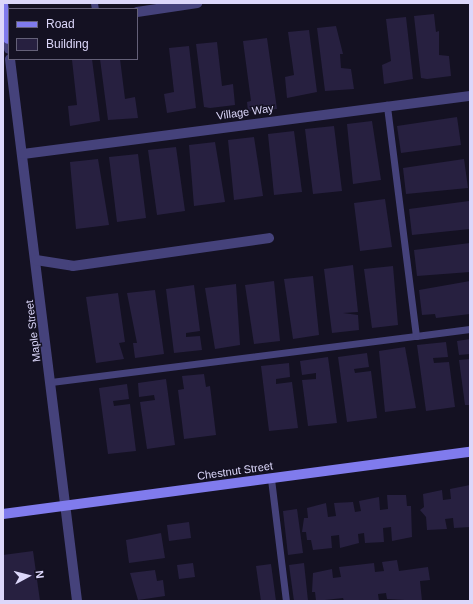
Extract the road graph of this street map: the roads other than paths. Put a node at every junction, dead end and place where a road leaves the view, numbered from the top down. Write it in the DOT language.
graph roads {
  1 [pos="197,3"];
  2 [pos="3,4"];
  3 [pos="143,8"];
  4 [pos="8,36"];
  5 [pos="10,60"];
  6 [pos="470,96"];
  7 [pos="387,105"];
  8 [pos="23,154"];
  9 [pos="269,238"];
  10 [pos="36,260"];
  11 [pos="470,329"];
  12 [pos="416,336"];
  13 [pos="51,382"];
  14 [pos="470,452"];
  15 [pos="271,479"];
  16 [pos="65,507"];
  17 [pos="3,514"];
  18 [pos="77,601"];
  19 [pos="286,601"];
  1 -- 3 [label="street"];
  2 -- 4 [label="street"];
  5 -- 8 [label="street, Maple Street"];
  6 -- 7 [label="street, Village Way"];
  7 -- 8 [label="street, Village Way"];
  7 -- 12 [label="lane"];
  8 -- 10 [label="street, Maple Street"];
  9 -- 10 [label="street"];
  10 -- 13 [label="street, Maple Street"];
  11 -- 12 [label="lane"];
  12 -- 13 [label="lane"];
  13 -- 16 [label="street, Maple Street"];
  14 -- 15 [label="street, Chestnut Street"];
  15 -- 16 [label="street, Chestnut Street"];
  15 -- 19 [label="lane"];
  16 -- 17 [label="street, Chestnut Street"];
  16 -- 18 [label="street, Maple Street"];
}
